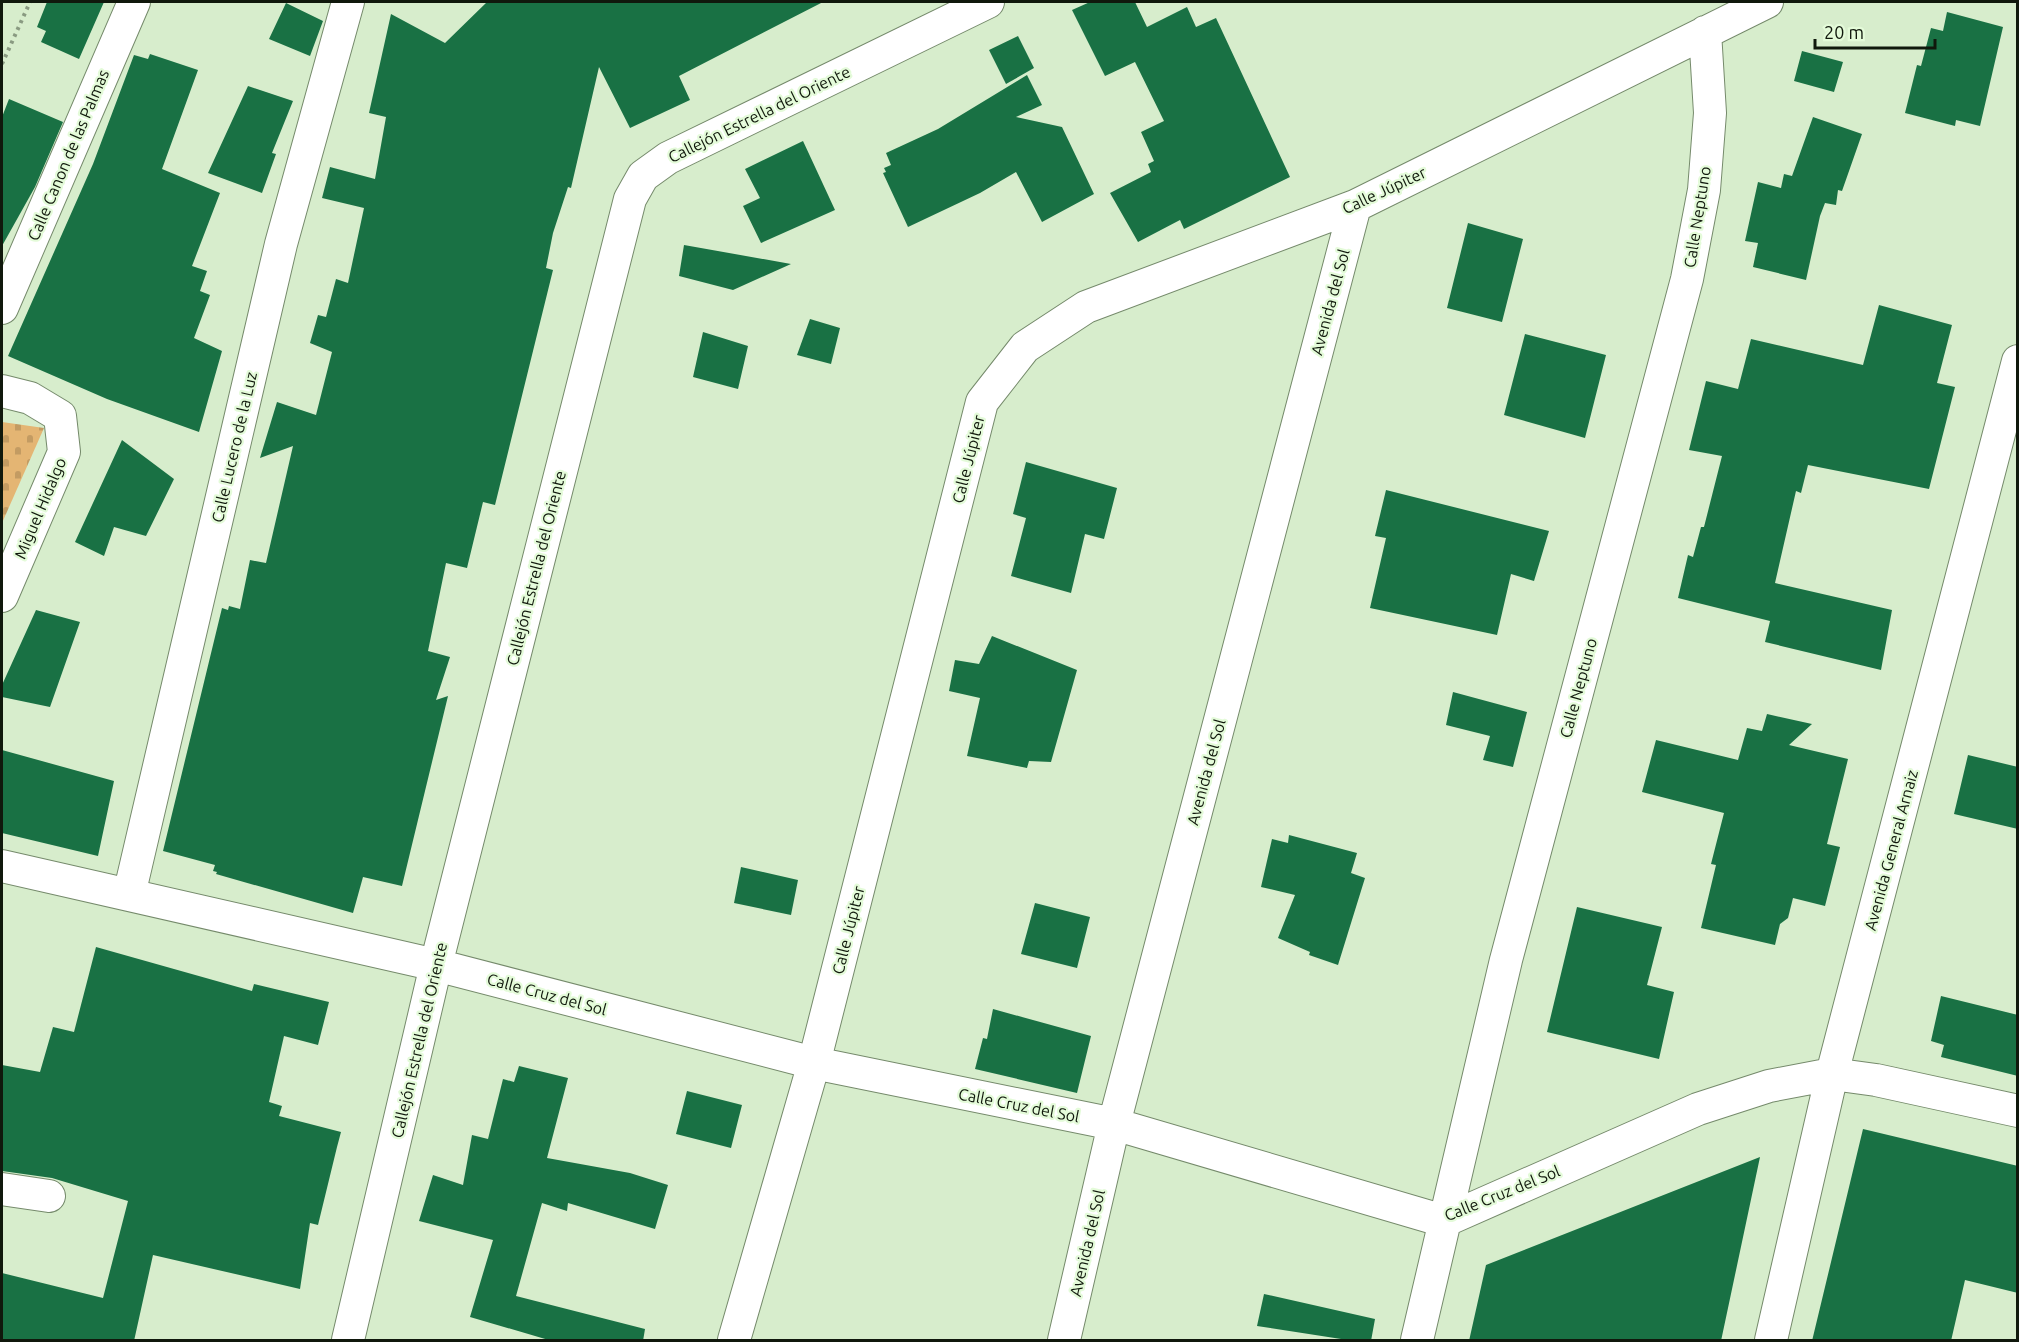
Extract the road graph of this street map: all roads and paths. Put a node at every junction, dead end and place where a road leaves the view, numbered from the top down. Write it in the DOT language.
graph roads {
  1 [pos="30,2"];
  2 [pos="134,2"];
  3 [pos="348,2"];
  4 [pos="988,2"];
  5 [pos="1767,2"];
  6 [pos="1705,32"];
  7 [pos="2,64"];
  8 [pos="1355,206"];
  9 [pos="2,308"];
  10 [pos="2018,361"];
  11 [pos="2,392"];
  12 [pos="2,596"];
  13 [pos="2,866"];
  14 [pos="129,895"];
  15 [pos="436,965"];
  16 [pos="814,1064"];
  17 [pos="1832,1074"];
  18 [pos="2018,1111"];
  19 [pos="1114,1124"];
  20 [pos="2,1189"];
  21 [pos="49,1196"];
  22 [pos="1444,1221"];
  23 [pos="348,1341"];
  24 [pos="734,1341"];
  25 [pos="1064,1341"];
  26 [pos="1418,1341"];
  27 [pos="1771,1341"];
  1 -- 7 [label="path"];
  2 -- 9 [label="street, Calle Canon de las Palmas"];
  3 -- 14 [label="street, Calle Lucero de la Luz"];
  4 -- 15 [label="street, Callejón Estrella del Oriente"];
  5 -- 6 [label="street, Calle Júpiter"];
  6 -- 8 [label="street, Calle Júpiter"];
  6 -- 22 [label="street, Calle Neptuno"];
  8 -- 16 [label="street, Calle Júpiter"];
  8 -- 19 [label="street, Avenida del Sol"];
  10 -- 17 [label="street, Avenida General Arnaiz"];
  11 -- 12 [label="street, Miguel Hidalgo"];
  13 -- 14 [label="street, Calle Cruz del Sol"];
  14 -- 15 [label="street, Calle Cruz del Sol"];
  15 -- 16 [label="street, Calle Cruz del Sol"];
  15 -- 23 [label="street, Callejón Estrella del Oriente"];
  16 -- 19 [label="street, Calle Cruz del Sol"];
  16 -- 24 [label="street, Calle Júpiter"];
  17 -- 18 [label="street, Calle Cruz del Sol"];
  17 -- 22 [label="street, Calle Cruz del Sol"];
  17 -- 27 [label="street, Avenida General Arnaiz"];
  19 -- 22 [label="street, Calle Cruz del Sol"];
  19 -- 25 [label="street, Avenida del Sol"];
  20 -- 21 [label="street"];
  22 -- 26 [label="street, Calle Neptuno"];
}
